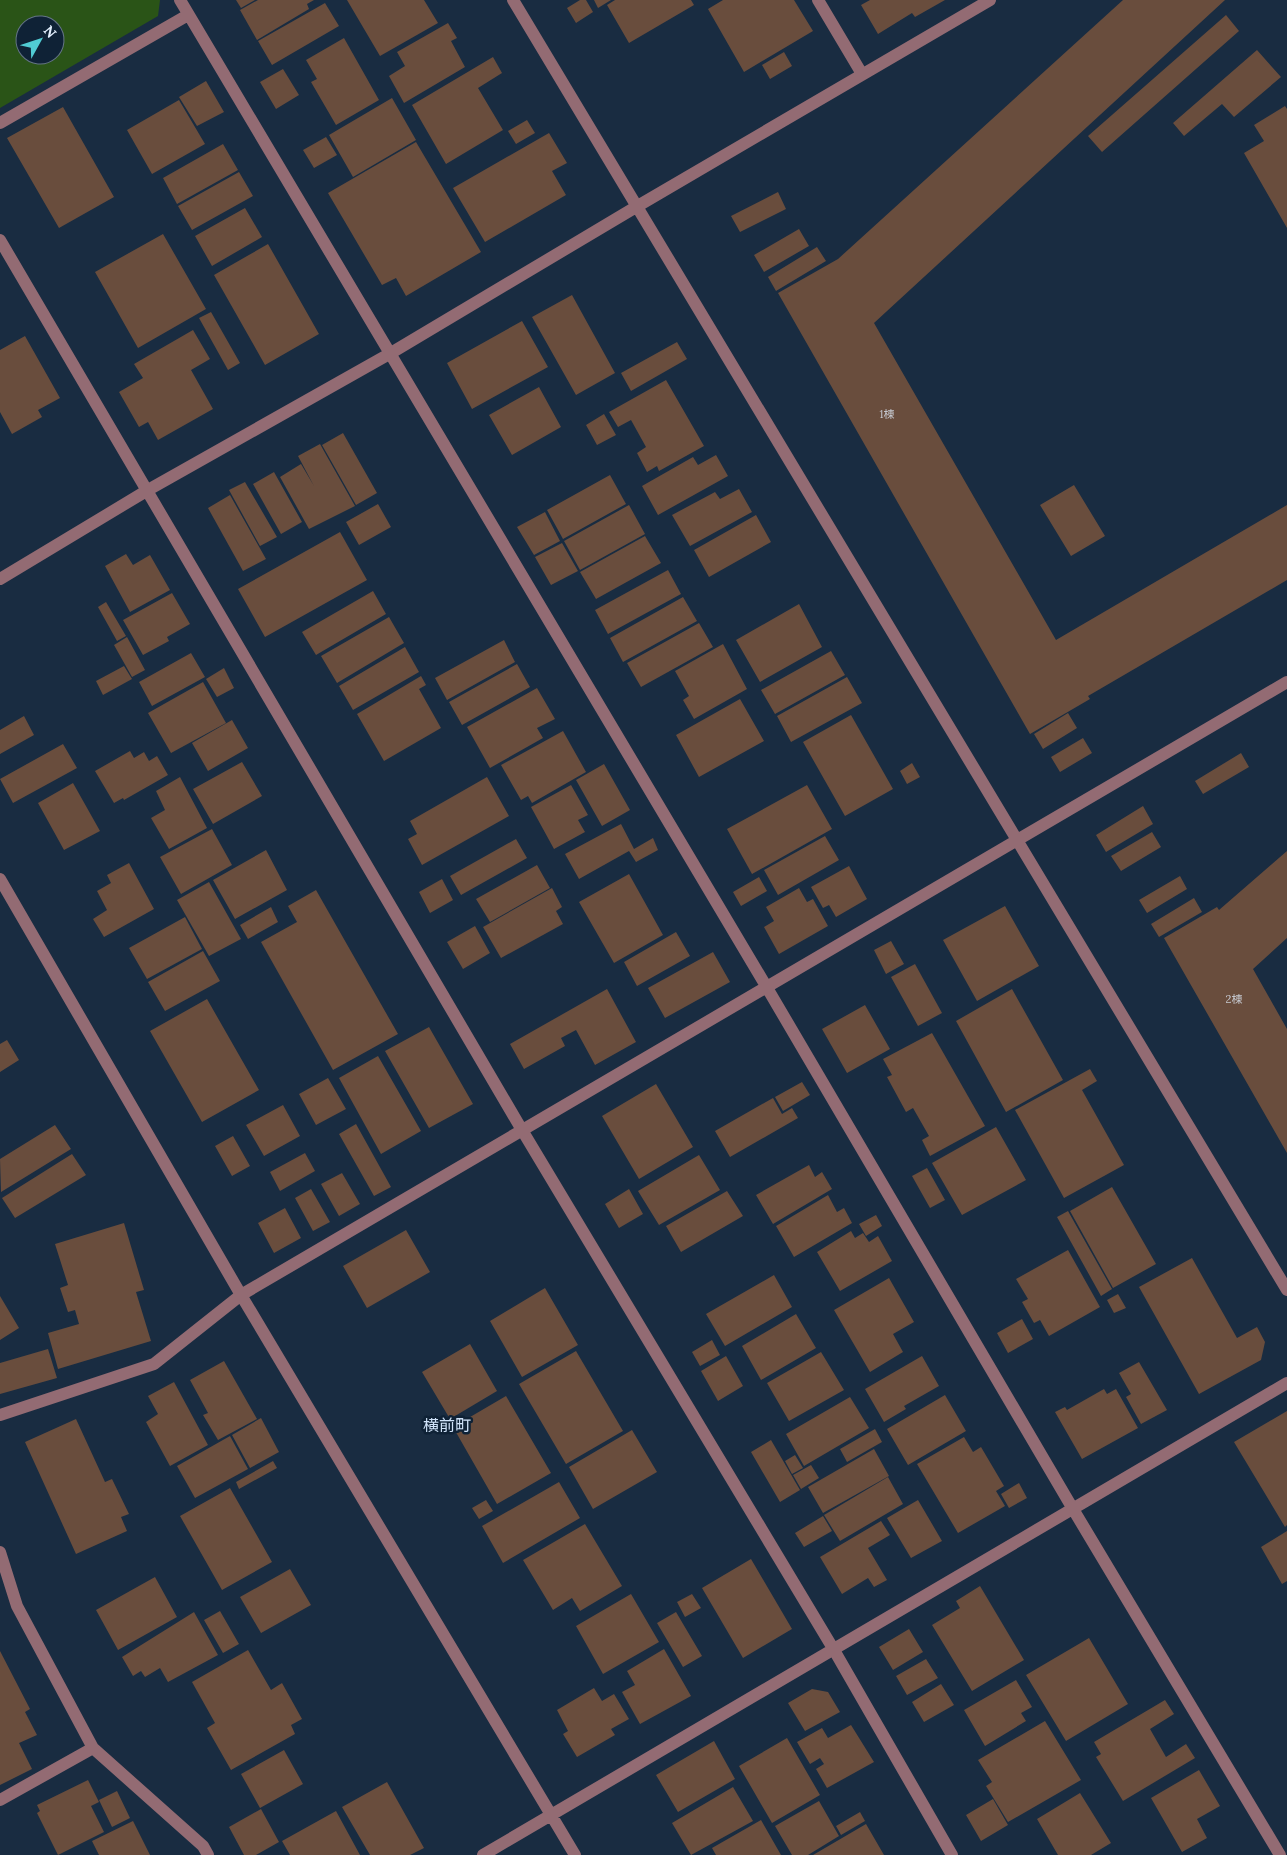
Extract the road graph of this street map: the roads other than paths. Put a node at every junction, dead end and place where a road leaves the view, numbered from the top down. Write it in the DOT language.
graph roads {
  1 [pos="180,0"];
  2 [pos="513,0"];
  3 [pos="818,0"];
  4 [pos="990,0"];
  5 [pos="188,15"];
  6 [pos="862,74"];
  7 [pos="0,123"];
  8 [pos="636,207"];
  9 [pos="0,240"];
  10 [pos="391,353"];
  11 [pos="148,490"];
  12 [pos="0,579"];
  13 [pos="1287,682"];
  14 [pos="1016,840"];
  15 [pos="0,880"];
  16 [pos="766,986"];
  17 [pos="522,1130"];
  18 [pos="1287,1290"];
  19 [pos="241,1295"];
  20 [pos="1287,1383"];
  21 [pos="0,1415"];
  22 [pos="1073,1509"];
  23 [pos="0,1552"];
  24 [pos="834,1650"];
  25 [pos="93,1748"];
  26 [pos="0,1800"];
  27 [pos="552,1816"];
  28 [pos="208,1855"];
  29 [pos="483,1855"];
  30 [pos="575,1855"];
  31 [pos="952,1855"];
  32 [pos="1280,1855"];
  1 -- 5 [label="street"];
  2 -- 8 [label="street"];
  3 -- 6 [label="street"];
  4 -- 6 [label="street"];
  5 -- 7 [label="street"];
  5 -- 10 [label="street"];
  6 -- 8 [label="street"];
  8 -- 10 [label="street"];
  8 -- 14 [label="street"];
  9 -- 11 [label="street"];
  10 -- 11 [label="street"];
  10 -- 16 [label="street"];
  11 -- 12 [label="street"];
  11 -- 17 [label="street"];
  13 -- 14 [label="street"];
  14 -- 16 [label="street"];
  14 -- 18 [label="street"];
  15 -- 19 [label="street"];
  16 -- 17 [label="street"];
  16 -- 22 [label="street"];
  17 -- 19 [label="street"];
  17 -- 24 [label="street"];
  19 -- 21 [label="street"];
  19 -- 27 [label="street"];
  20 -- 22 [label="street"];
  22 -- 24 [label="street"];
  22 -- 32 [label="street"];
  23 -- 25 [label="street"];
  24 -- 27 [label="street"];
  24 -- 31 [label="street"];
  25 -- 26 [label="street"];
  25 -- 28 [label="street"];
  27 -- 29 [label="street"];
  27 -- 30 [label="street"];
}
